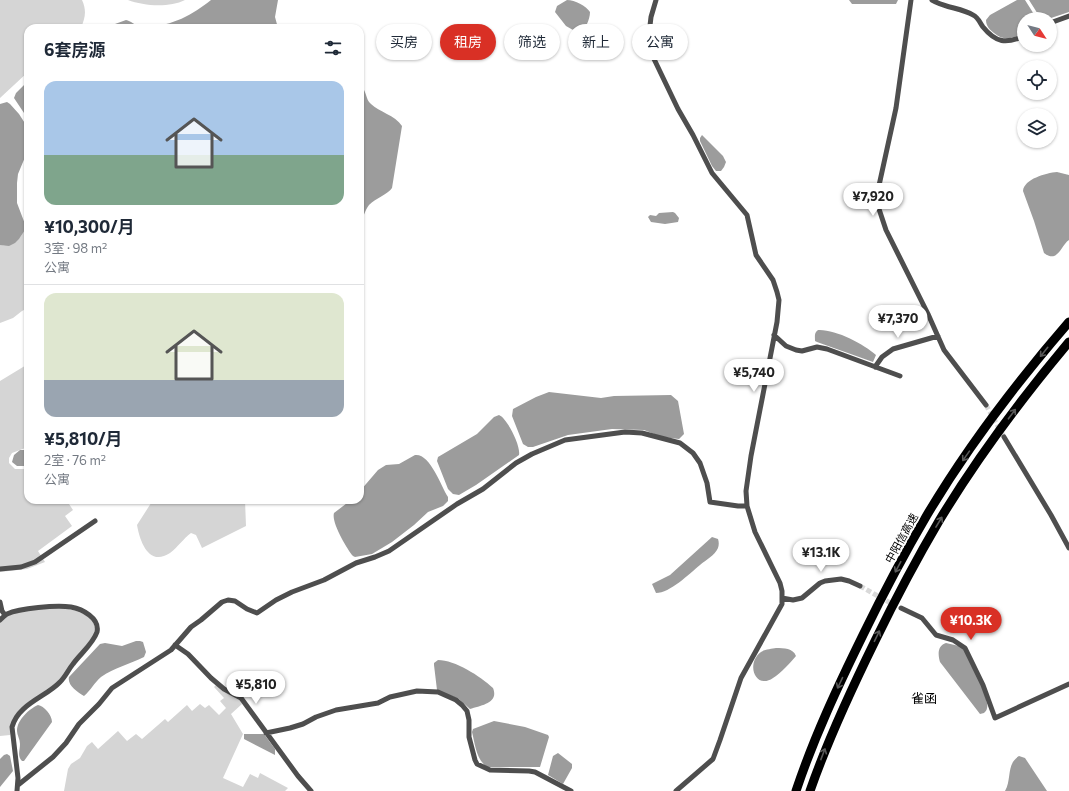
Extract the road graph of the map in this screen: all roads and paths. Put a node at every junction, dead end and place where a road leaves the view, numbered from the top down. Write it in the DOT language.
graph roads {
  1 [pos="656,0"];
  2 [pos="911,0"];
  3 [pos="932,0"];
  4 [pos="1069,16"];
  5 [pos="1057,20"];
  6 [pos="1017,38"];
  7 [pos="1069,322"];
  8 [pos="774,335"];
  9 [pos="938,336"];
  10 [pos="1069,342"];
  11 [pos="875,367"];
  12 [pos="900,376"];
  13 [pos="986,405"];
  14 [pos="1004,437"];
  15 [pos="747,506"];
  16 [pos="95,521"];
  17 [pos="1069,548"];
  18 [pos="0,569"];
  19 [pos="860,586"];
  20 [pos="782,598"];
  21 [pos="0,602"];
  22 [pos="900,608"];
  23 [pos="5,615"];
  24 [pos="0,620"];
  25 [pos="175,645"];
  26 [pos="1069,684"];
  27 [pos="266,732"];
  28 [pos="18,785"];
  29 [pos="17,791"];
  30 [pos="310,791"];
  31 [pos="571,791"];
  32 [pos="676,791"];
  33 [pos="796,791"];
  34 [pos="810,791"];
  1 -- 8 [label="street"];
  2 -- 9 [label="street"];
  3 -- 6 [label="street"];
  4 -- 5 [label="street"];
  7 -- 33 [label="highway, 中阳信高速, one-way"];
  8 -- 11 [label="street"];
  8 -- 15 [label="street"];
  9 -- 11 [label="street"];
  9 -- 13 [label="street"];
  34 -- 10 [label="highway, one-way"];
  11 -- 12 [label="street"];
  14 -- 17 [label="street"];
  15 -- 20 [label="street"];
  15 -- 25 [label="street"];
  16 -- 18 [label="street"];
  19 -- 20 [label="street"];
  20 -- 32 [label="street"];
  21 -- 23 [label="street"];
  22 -- 26 [label="street"];
  23 -- 24 [label="street"];
  23 -- 28 [label="street"];
  25 -- 27 [label="street"];
  25 -- 28 [label="street"];
  27 -- 30 [label="street"];
  27 -- 31 [label="street"];
  28 -- 29 [label="street"];
}
